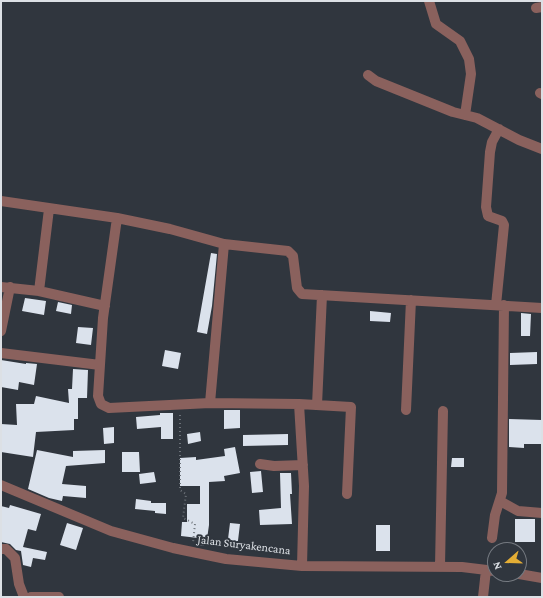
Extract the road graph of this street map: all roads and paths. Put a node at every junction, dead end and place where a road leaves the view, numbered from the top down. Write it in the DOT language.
graph roads {
  1 [pos="429,1"];
  2 [pos="368,75"];
  3 [pos="465,115"];
  4 [pos="499,129"];
  5 [pos="542,149"];
  6 [pos="1,201"];
  7 [pos="49,209"];
  8 [pos="117,218"];
  9 [pos="224,244"];
  10 [pos="6,287"];
  11 [pos="39,291"];
  12 [pos="322,295"];
  13 [pos="411,300"];
  14 [pos="500,305"];
  15 [pos="105,306"];
  16 [pos="542,308"];
  17 [pos="1,331"];
  18 [pos="1,353"];
  19 [pos="100,365"];
  20 [pos="210,403"];
  21 [pos="180,404"];
  22 [pos="300,404"];
  23 [pos="317,405"];
  24 [pos="406,410"];
  25 [pos="444,411"];
  26 [pos="260,464"];
  27 [pos="303,465"];
  28 [pos="1,485"];
  29 [pos="347,494"];
  30 [pos="500,501"];
  31 [pos="542,513"];
  32 [pos="492,538"];
  33 [pos="1,549"];
  34 [pos="192,552"];
  35 [pos="302,566"];
  36 [pos="440,566"];
  37 [pos="487,570"];
  38 [pos="527,576"];
  39 [pos="542,578"];
  40 [pos="487,582"];
  41 [pos="24,597"];
  42 [pos="31,597"];
  43 [pos="60,597"];
  44 [pos="483,597"];
  1 -- 3 [label="street"];
  2 -- 3 [label="street"];
  3 -- 4 [label="street"];
  4 -- 5 [label="street"];
  4 -- 14 [label="street"];
  6 -- 7 [label="street"];
  7 -- 8 [label="street"];
  7 -- 11 [label="street"];
  8 -- 9 [label="street"];
  8 -- 15 [label="street"];
  9 -- 12 [label="street"];
  9 -- 20 [label="street"];
  10 -- 11 [label="street"];
  10 -- 17 [label="street"];
  11 -- 15 [label="street"];
  12 -- 13 [label="street"];
  12 -- 23 [label="street"];
  13 -- 14 [label="street"];
  13 -- 24 [label="street"];
  14 -- 16 [label="street"];
  14 -- 30 [label="street"];
  15 -- 19 [label="street"];
  18 -- 19 [label="street"];
  19 -- 21 [label="street"];
  20 -- 21 [label="street"];
  20 -- 22 [label="street"];
  21 -- 34 [label="path"];
  22 -- 23 [label="street"];
  22 -- 27 [label="street"];
  23 -- 29 [label="street"];
  25 -- 36 [label="street"];
  26 -- 27 [label="street"];
  27 -- 35 [label="street"];
  28 -- 34 [label="street, Jalan Suryakencana"];
  30 -- 31 [label="street"];
  30 -- 32 [label="street"];
  33 -- 41 [label="street"];
  34 -- 35 [label="street, Jalan Suryakencana"];
  35 -- 36 [label="street, Jalan Suryakencana"];
  36 -- 37 [label="street, Jalan Suryakencana"];
  38 -- 39 [label="street"];
  40 -- 44 [label="street"];
  42 -- 43 [label="street"];
}
